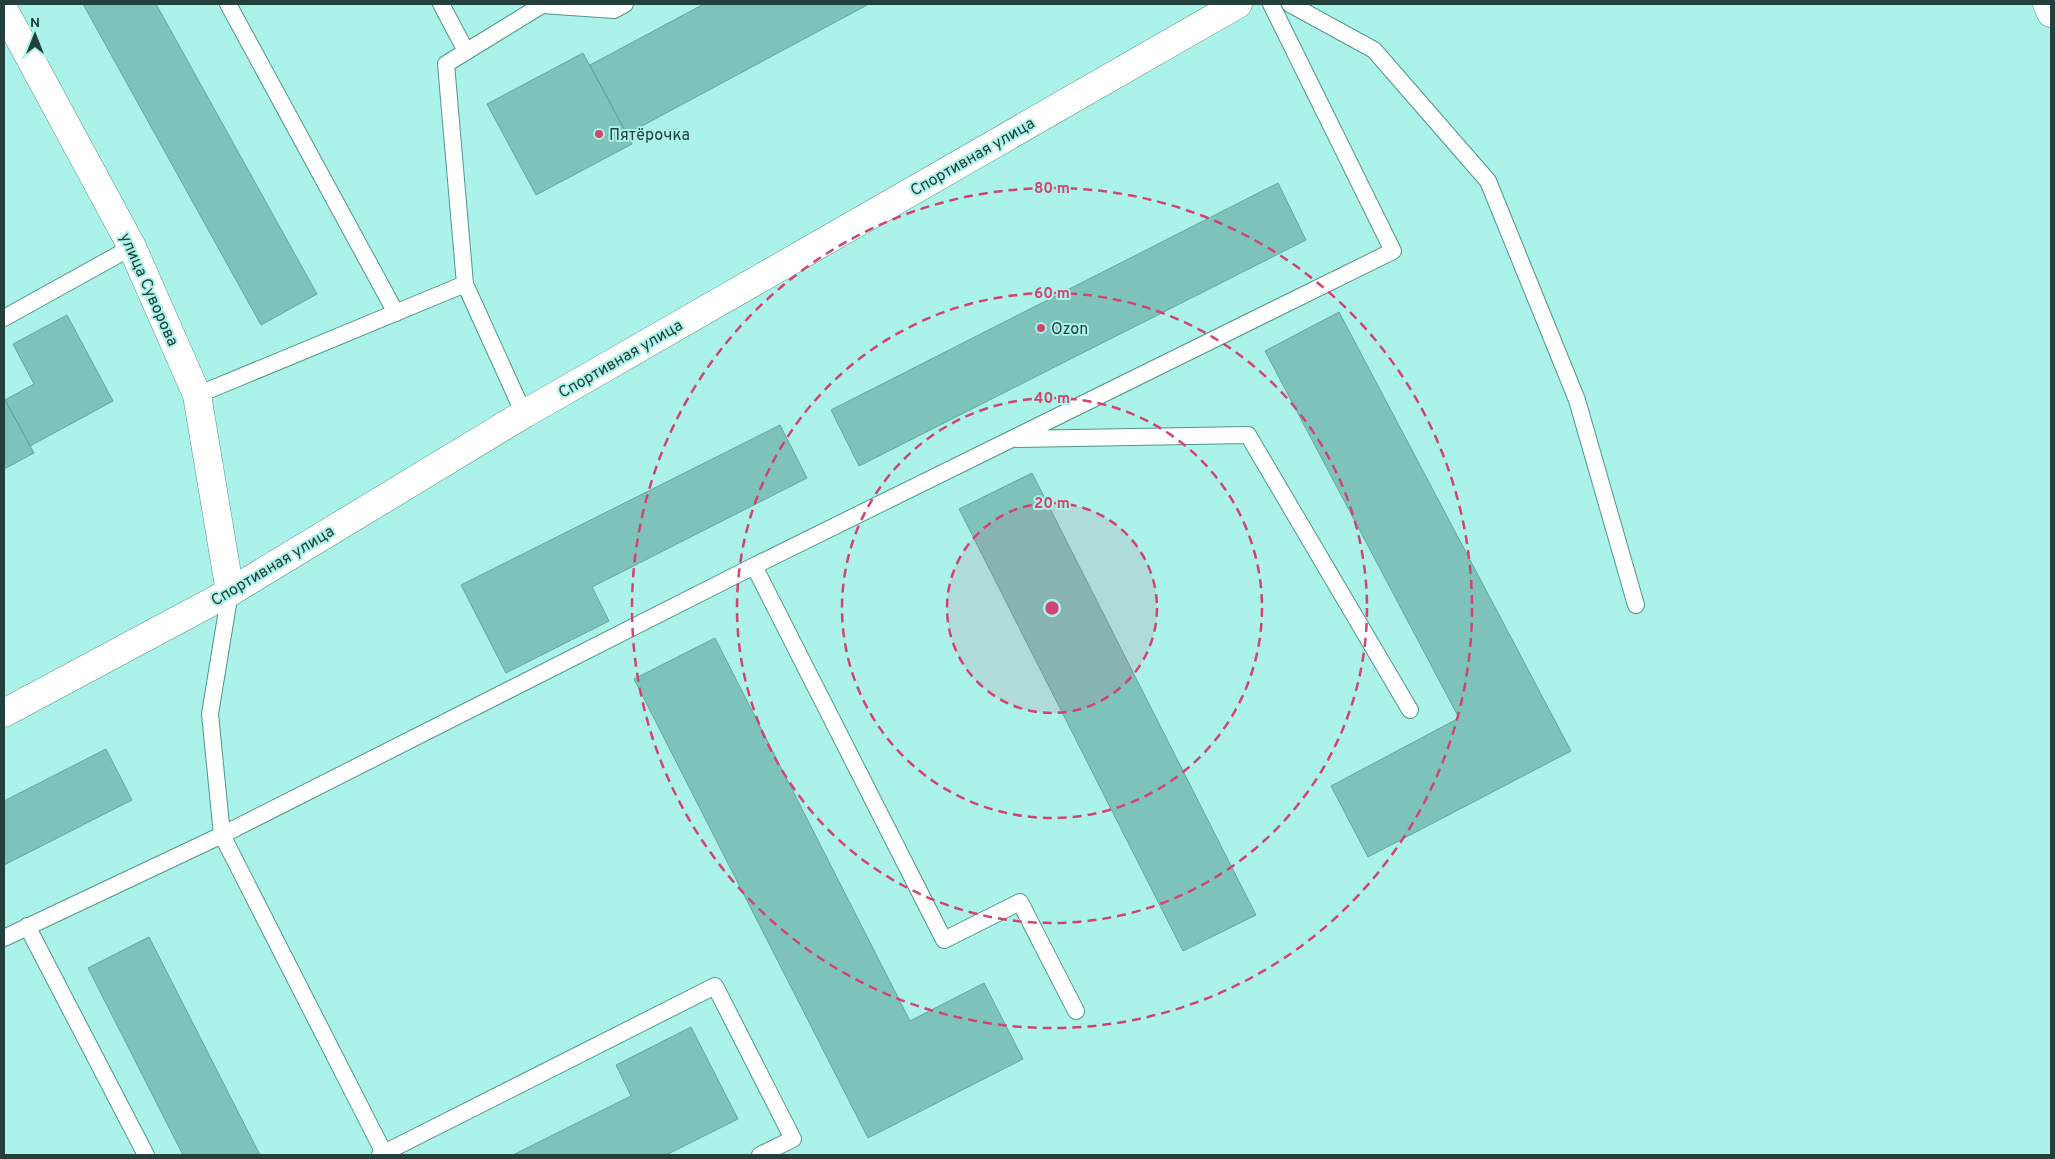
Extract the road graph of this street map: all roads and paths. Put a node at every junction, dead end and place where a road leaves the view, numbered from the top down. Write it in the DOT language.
graph roads {
  1 [pos="228,4"];
  2 [pos="441,4"];
  3 [pos="625,4"];
  4 [pos="1238,4"];
  5 [pos="1270,4"];
  6 [pos="1290,4"];
  7 [pos="2047,4"];
  8 [pos="548,5"];
  9 [pos="4,10"];
  10 [pos="2051,13"];
  11 [pos="466,52"];
  12 [pos="132,247"];
  13 [pos="465,284"];
  14 [pos="396,312"];
  15 [pos="4,318"];
  16 [pos="197,395"];
  17 [pos="524,414"];
  18 [pos="1012,439"];
  19 [pos="754,566"];
  20 [pos="230,592"];
  21 [pos="1636,605"];
  22 [pos="1410,710"];
  23 [pos="4,713"];
  24 [pos="222,835"];
  25 [pos="27,926"];
  26 [pos="4,938"];
  27 [pos="1076,1011"];
  28 [pos="382,1154"];
  29 [pos="146,1155"];
  30 [pos="760,1155"];
  1 -- 14 [label="lane"];
  2 -- 11 [label="lane"];
  3 -- 8 [label="lane"];
  4 -- 17 [label="street, Спортивная улица"];
  5 -- 18 [label="lane"];
  6 -- 21 [label="lane"];
  7 -- 10 [label="street"];
  8 -- 11 [label="lane"];
  9 -- 12 [label="street, улица Суворова"];
  11 -- 13 [label="lane"];
  12 -- 15 [label="lane"];
  12 -- 16 [label="street, улица Суворова"];
  13 -- 14 [label="lane"];
  13 -- 17 [label="lane"];
  14 -- 16 [label="lane"];
  16 -- 20 [label="street, улица Суворова"];
  17 -- 20 [label="street, Спортивная улица"];
  18 -- 19 [label="lane"];
  18 -- 22 [label="lane"];
  19 -- 24 [label="lane"];
  19 -- 27 [label="lane"];
  20 -- 23 [label="street, Спортивная улица"];
  20 -- 24 [label="lane"];
  24 -- 25 [label="lane"];
  24 -- 28 [label="lane"];
  25 -- 26 [label="lane"];
  25 -- 29 [label="lane"];
  28 -- 30 [label="lane"];
}
